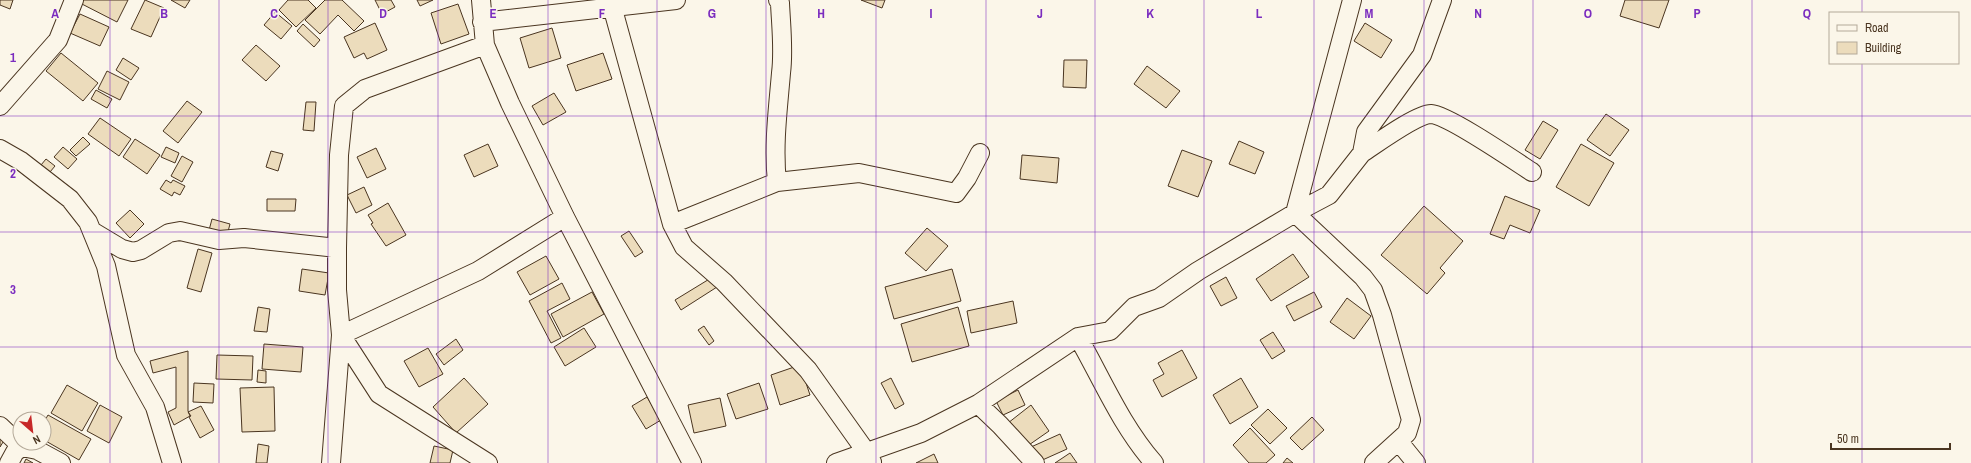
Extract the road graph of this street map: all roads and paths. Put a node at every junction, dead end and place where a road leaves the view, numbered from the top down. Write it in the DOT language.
graph roads {
  1 [pos="74,0"];
  2 [pos="481,0"];
  3 [pos="676,0"];
  4 [pos="778,0"];
  5 [pos="1352,0"];
  6 [pos="1442,0"];
  7 [pos="612,6"];
  8 [pos="482,22"];
  9 [pos="485,45"];
  10 [pos="0,106"];
  11 [pos="0,149"];
  12 [pos="980,153"];
  13 [pos="1362,153"];
  14 [pos="1532,172"];
  15 [pos="777,182"];
  16 [pos="1295,213"];
  17 [pos="565,218"];
  18 [pos="672,224"];
  19 [pos="92,232"];
  20 [pos="338,248"];
  21 [pos="341,335"];
  22 [pos="1078,337"];
  23 [pos="978,404"];
  24 [pos="0,426"];
  25 [pos="12,437"];
  26 [pos="1399,442"];
  27 [pos="16,451"];
  28 [pos="39,451"];
  29 [pos="870,458"];
  30 [pos="9,463"];
  31 [pos="62,463"];
  32 [pos="172,463"];
  33 [pos="331,463"];
  34 [pos="488,463"];
  35 [pos="692,463"];
  36 [pos="836,463"];
  37 [pos="1035,463"];
  38 [pos="1154,463"];
  39 [pos="1374,463"];
  40 [pos="1416,463"];
  1 -- 10 [label="street"];
  2 -- 8 [label="street"];
  3 -- 7 [label="street"];
  4 -- 15 [label="street"];
  5 -- 16 [label="street"];
  6 -- 13 [label="street"];
  7 -- 8 [label="street"];
  7 -- 18 [label="street"];
  8 -- 9 [label="street"];
  9 -- 17 [label="street"];
  9 -- 20 [label="street"];
  11 -- 19 [label="street"];
  12 -- 15 [label="street"];
  13 -- 14 [label="street"];
  13 -- 16 [label="street"];
  15 -- 18 [label="street"];
  16 -- 22 [label="street"];
  16 -- 26 [label="street"];
  17 -- 21 [label="street"];
  17 -- 35 [label="street"];
  18 -- 29 [label="street"];
  19 -- 20 [label="street"];
  19 -- 32 [label="street"];
  20 -- 21 [label="street"];
  21 -- 33 [label="street"];
  21 -- 34 [label="street"];
  22 -- 23 [label="street"];
  22 -- 38 [label="street"];
  23 -- 29 [label="street"];
  23 -- 37 [label="street"];
  24 -- 25 [label="street"];
  26 -- 39 [label="street"];
  26 -- 40 [label="street"];
  27 -- 30 [label="street"];
  28 -- 31 [label="street"];
  29 -- 36 [label="street"];
}
